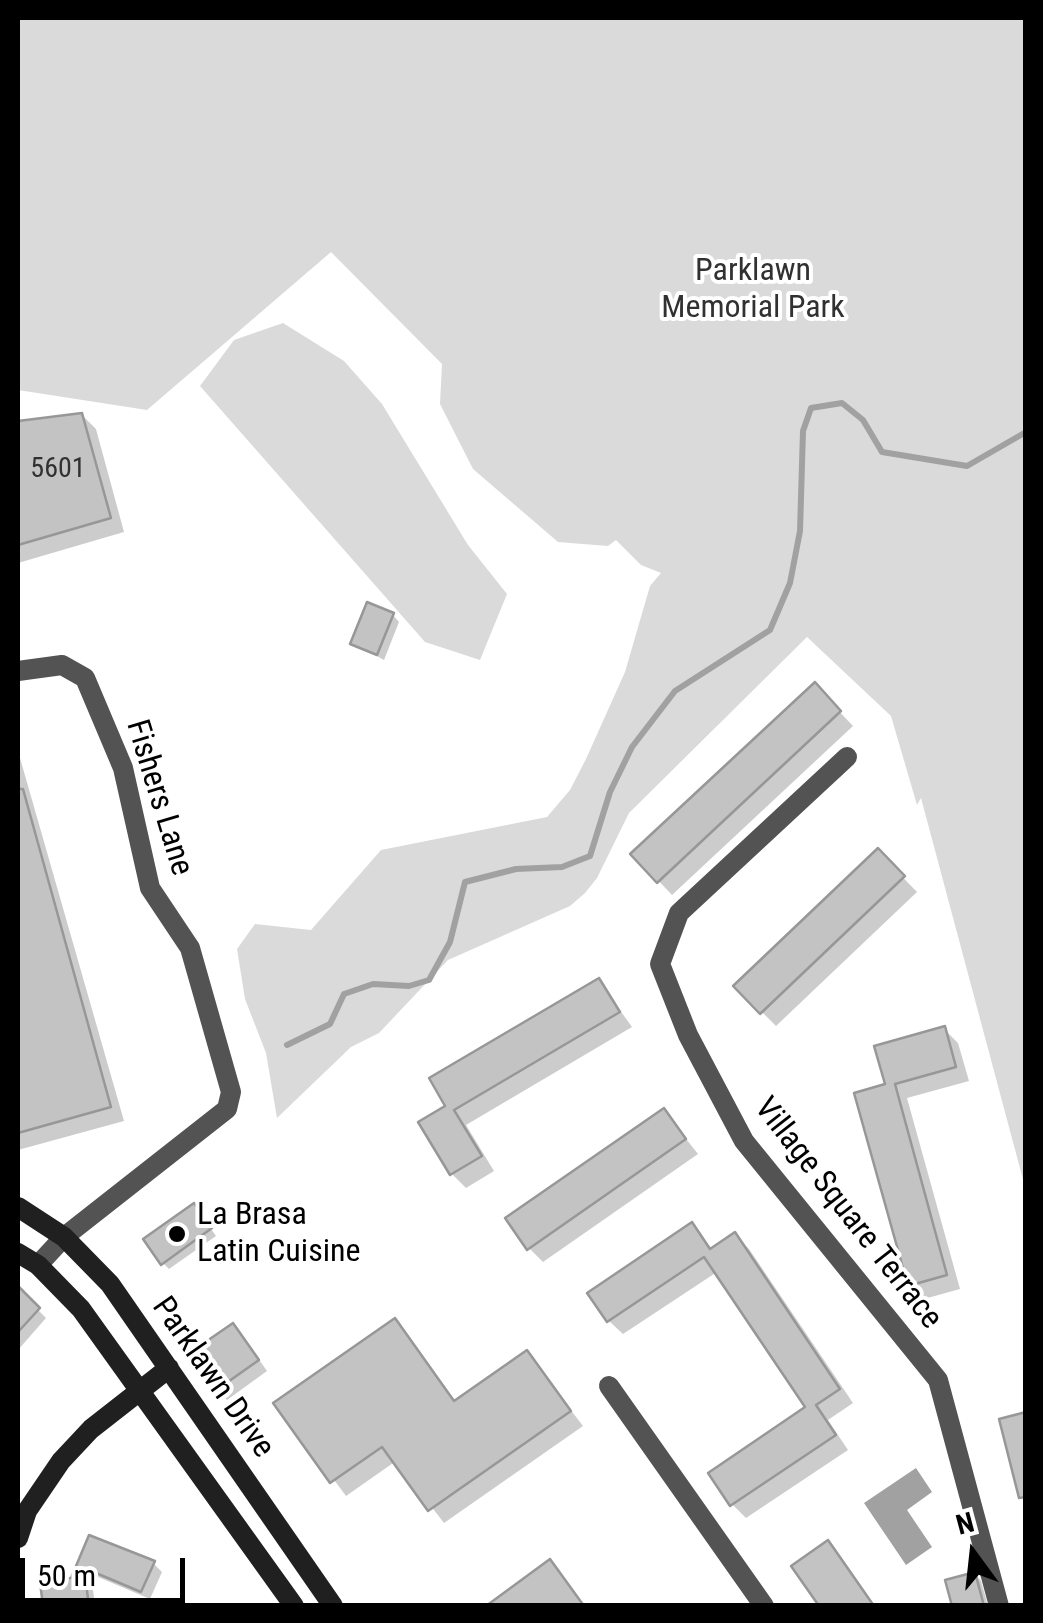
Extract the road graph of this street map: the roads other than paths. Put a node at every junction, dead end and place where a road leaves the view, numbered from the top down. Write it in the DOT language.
graph roads {
  1 [pos="18,670"];
  2 [pos="848,757"];
  3 [pos="18,1207"];
  4 [pos="64,1237"];
  5 [pos="18,1253"];
  6 [pos="38,1265"];
  7 [pos="168,1368"];
  8 [pos="609,1386"];
  9 [pos="138,1390"];
  10 [pos="18,1538"];
  11 [pos="294,1606"];
  12 [pos="333,1606"];
  13 [pos="764,1606"];
  14 [pos="999,1606"];
  1 -- 4 [label="street, Fishers Lane"];
  2 -- 14 [label="street, Village Square Terrace"];
  3 -- 4 [label="main road, Parklawn Drive"];
  4 -- 6 [label="street, Fishers Lane"];
  4 -- 7 [label="main road, Parklawn Drive"];
  5 -- 6 [label="main road, Parklawn Drive"];
  6 -- 9 [label="main road, Parklawn Drive"];
  7 -- 9 [label="main road"];
  7 -- 12 [label="main road, Parklawn Drive"];
  8 -- 13 [label="street"];
  9 -- 10 [label="main road"];
  9 -- 11 [label="main road, Parklawn Drive"];
}
